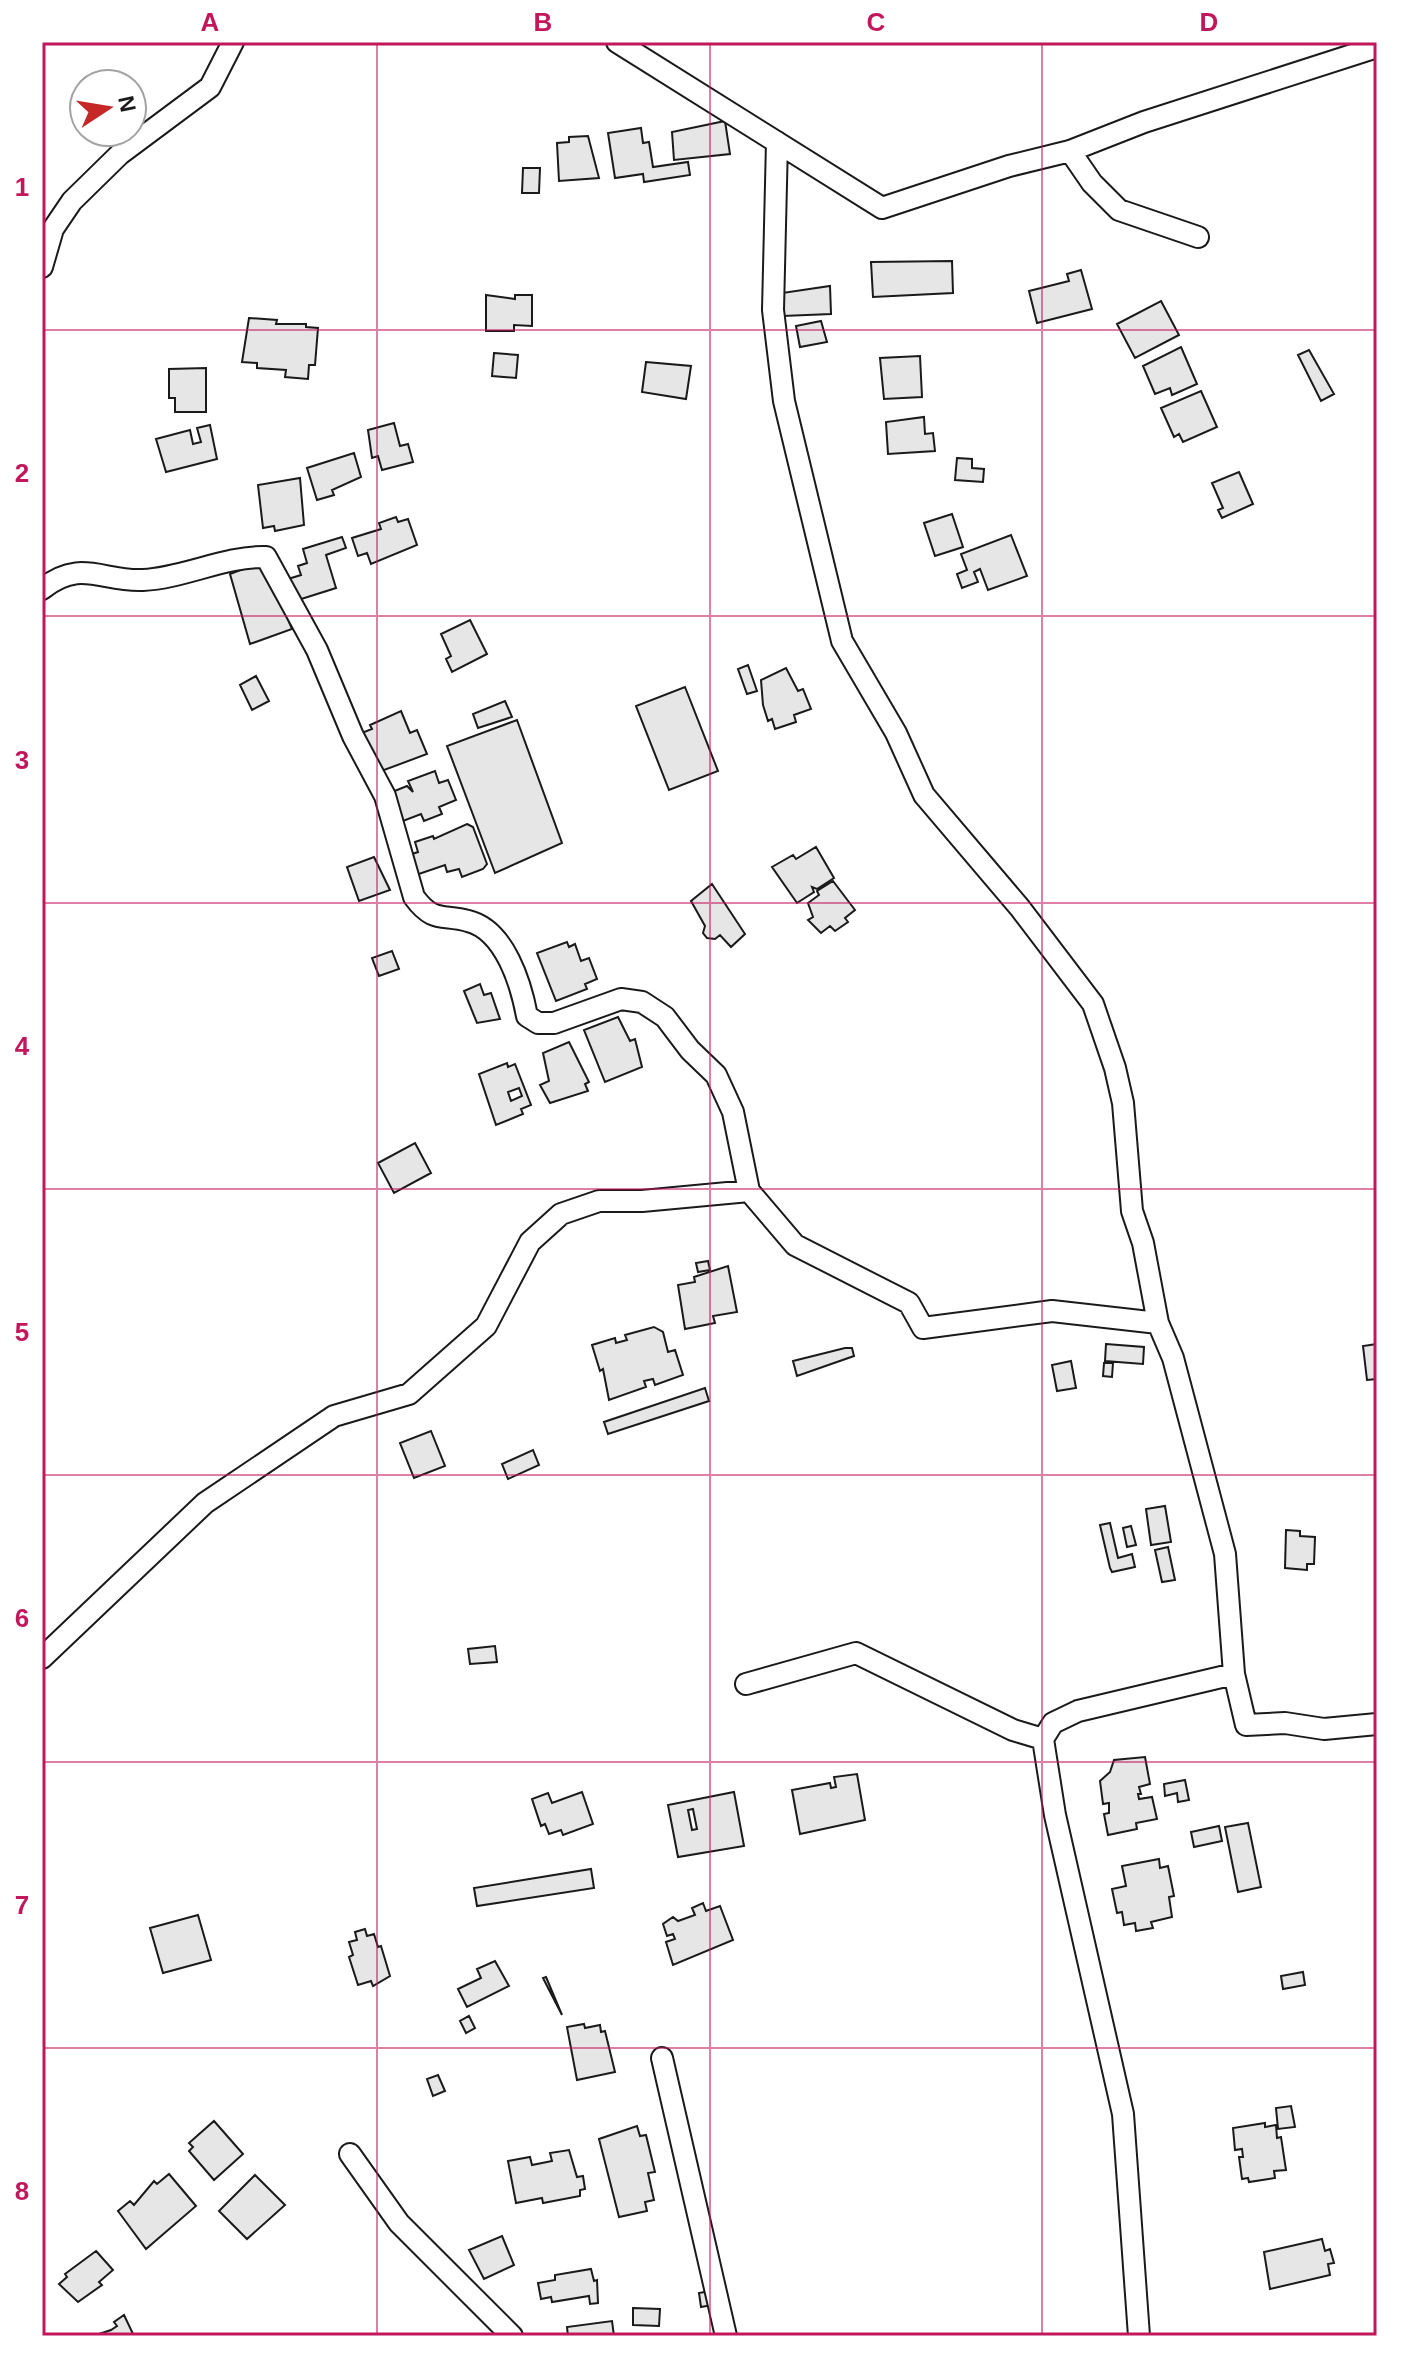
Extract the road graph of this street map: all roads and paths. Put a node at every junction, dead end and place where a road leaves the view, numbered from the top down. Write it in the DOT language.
graph roads {
  1 [pos="233,42"];
  2 [pos="617,42"];
  3 [pos="1377,47"];
  4 [pos="777,142"];
  5 [pos="1070,151"];
  6 [pos="1198,237"];
  7 [pos="42,267"];
  8 [pos="42,589"];
  9 [pos="749,1191"];
  10 [pos="1158,1323"];
  11 [pos="42,1658"];
  12 [pos="1234,1674"];
  13 [pos="746,1684"];
  14 [pos="1377,1724"];
  15 [pos="1043,1739"];
  16 [pos="662,2058"];
  17 [pos="350,2154"];
  18 [pos="512,2336"];
  19 [pos="726,2336"];
  20 [pos="1139,2336"];
  1 -- 7 [label="street"];
  2 -- 4 [label="street"];
  3 -- 5 [label="street"];
  4 -- 5 [label="street"];
  4 -- 10 [label="street"];
  5 -- 6 [label="street"];
  8 -- 9 [label="street"];
  9 -- 10 [label="street"];
  9 -- 11 [label="street"];
  10 -- 12 [label="street"];
  12 -- 14 [label="street"];
  12 -- 15 [label="street"];
  13 -- 15 [label="street"];
  15 -- 20 [label="street"];
  16 -- 19 [label="street"];
  17 -- 18 [label="street"];
}
